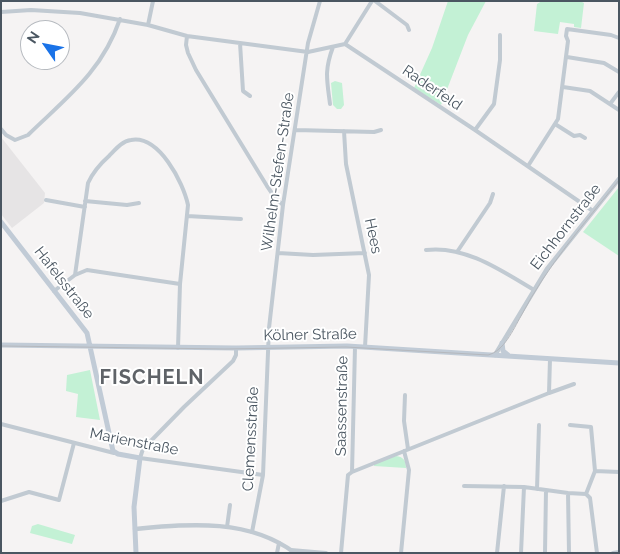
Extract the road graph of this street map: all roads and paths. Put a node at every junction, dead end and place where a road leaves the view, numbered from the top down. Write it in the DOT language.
graph roads {
  1 [pos="153,1"];
  2 [pos="320,1"];
  3 [pos="374,1"];
  4 [pos="1,12"];
  5 [pos="120,19"];
  6 [pos="148,24"];
  7 [pos="409,30"];
  8 [pos="500,35"];
  9 [pos="187,36"];
  10 [pos="619,38"];
  11 [pos="240,43"];
  12 [pos="345,44"];
  13 [pos="333,47"];
  14 [pos="308,52"];
  15 [pos="567,57"];
  16 [pos="619,72"];
  17 [pos="563,87"];
  18 [pos="619,92"];
  19 [pos="250,96"];
  20 [pos="330,104"];
  21 [pos="610,104"];
  22 [pos="619,110"];
  23 [pos="555,124"];
  24 [pos="1,129"];
  25 [pos="296,130"];
  26 [pos="380,130"];
  27 [pos="475,130"];
  28 [pos="344,131"];
  29 [pos="585,138"];
  30 [pos="528,166"];
  31 [pos="619,179"];
  32 [pos="492,194"];
  33 [pos="46,200"];
  34 [pos="85,202"];
  35 [pos="139,203"];
  36 [pos="284,205"];
  37 [pos="84,207"];
  38 [pos="593,211"];
  39 [pos="187,216"];
  40 [pos="241,219"];
  41 [pos="1,222"];
  42 [pos="426,250"];
  43 [pos="457,252"];
  44 [pos="278,253"];
  45 [pos="366,253"];
  46 [pos="76,275"];
  47 [pos="180,284"];
  48 [pos="534,290"];
  49 [pos="54,291"];
  50 [pos="502,343"];
  51 [pos="1,345"];
  52 [pos="90,346"];
  53 [pos="355,346"];
  54 [pos="365,347"];
  55 [pos="178,348"];
  56 [pos="236,348"];
  57 [pos="267,348"];
  58 [pos="495,355"];
  59 [pos="508,356"];
  60 [pos="550,359"];
  61 [pos="619,363"];
  62 [pos="574,384"];
  63 [pos="549,393"];
  64 [pos="405,395"];
  65 [pos="1,424"];
  66 [pos="539,425"];
  67 [pos="570,425"];
  68 [pos="74,443"];
  69 [pos="406,450"];
  70 [pos="114,453"];
  71 [pos="140,458"];
  72 [pos="595,471"];
  73 [pos="352,472"];
  74 [pos="619,472"];
  75 [pos="263,475"];
  76 [pos="464,486"];
  77 [pos="504,486"];
  78 [pos="524,487"];
  79 [pos="537,488"];
  80 [pos="546,490"];
  81 [pos="568,493"];
  82 [pos="586,494"];
  83 [pos="1,501"];
  84 [pos="230,505"];
  85 [pos="227,527"];
  86 [pos="135,529"];
  87 [pos="252,532"];
  88 [pos="279,543"];
  89 [pos="293,551"];
  90 [pos="619,552"];
  91 [pos="136,553"];
  92 [pos="277,553"];
  93 [pos="326,553"];
  94 [pos="341,553"];
  95 [pos="401,553"];
  96 [pos="497,553"];
  97 [pos="521,553"];
  98 [pos="545,553"];
  99 [pos="569,553"];
  100 [pos="597,553"];
  101 [pos="613,553"];
  1 -- 6 [label="street"];
  2 -- 14 [label="street, Wilhelm-Stefen-Straße"];
  3 -- 7 [label="street"];
  3 -- 12 [label="street"];
  4 -- 5 [label="street"];
  5 -- 6 [label="street"];
  5 -- 24 [label="street"];
  6 -- 9 [label="street"];
  8 -- 27 [label="street"];
  9 -- 11 [label="street"];
  9 -- 36 [label="street"];
  10 -- 15 [label="street"];
  11 -- 14 [label="street"];
  11 -- 19 [label="street"];
  12 -- 13 [label="street"];
  12 -- 27 [label="street, Raderfeld"];
  13 -- 14 [label="street"];
  13 -- 20 [label="street"];
  14 -- 25 [label="street, Wilhelm-Stefen-Straße"];
  15 -- 16 [label="street"];
  15 -- 17 [label="street"];
  17 -- 21 [label="street"];
  17 -- 23 [label="street"];
  18 -- 21 [label="street"];
  21 -- 22 [label="street"];
  23 -- 29 [label="street"];
  23 -- 30 [label="street"];
  25 -- 28 [label="street"];
  25 -- 36 [label="street, Wilhelm-Stefen-Straße"];
  26 -- 28 [label="street"];
  27 -- 30 [label="street, Raderfeld"];
  28 -- 45 [label="street, Hees"];
  30 -- 38 [label="street, Raderfeld"];
  31 -- 38 [label="street, Eichhornstraße"];
  32 -- 43 [label="street"];
  33 -- 37 [label="street"];
  34 -- 35 [label="street"];
  34 -- 37 [label="street"];
  34 -- 39 [label="street"];
  36 -- 44 [label="street, Wilhelm-Stefen-Straße"];
  37 -- 46 [label="street"];
  38 -- 48 [label="street, Eichhornstraße"];
  39 -- 40 [label="street"];
  39 -- 47 [label="street"];
  41 -- 49 [label="main road, Hafelsstraße"];
  42 -- 43 [label="street, Eichhornstraße"];
  43 -- 48 [label="street, Eichhornstraße"];
  44 -- 45 [label="street"];
  44 -- 57 [label="street, Wilhelm-Stefen-Straße"];
  45 -- 54 [label="street, Hees"];
  46 -- 47 [label="street"];
  46 -- 49 [label="street"];
  47 -- 55 [label="street"];
  48 -- 50 [label="street, Eichhornstraße"];
  49 -- 52 [label="main road, Hafelsstraße"];
  50 -- 58 [label="street, Eichhornstraße"];
  50 -- 59 [label="main road"];
  51 -- 52 [label="main road, Kölner Straße"];
  52 -- 55 [label="main road, Kölner Straße"];
  52 -- 70 [label="main road, Hafelsstraße"];
  53 -- 54 [label="main road, Kölner Straße"];
  53 -- 57 [label="main road, Kölner Straße"];
  53 -- 73 [label="street, Saassenstraße"];
  54 -- 58 [label="main road, Kölner Straße"];
  55 -- 56 [label="main road, Kölner Straße"];
  56 -- 57 [label="main road, Kölner Straße"];
  56 -- 71 [label="street"];
  57 -- 75 [label="street, Clemensstraße"];
  58 -- 59 [label="main road, Kölner Straße"];
  59 -- 60 [label="main road, Kölner Straße"];
  60 -- 61 [label="main road, Kölner Straße"];
  60 -- 63 [label="street"];
  62 -- 63 [label="street"];
  63 -- 69 [label="street"];
  64 -- 69 [label="street"];
  65 -- 68 [label="street, Marienstraße"];
  66 -- 79 [label="street"];
  67 -- 72 [label="street"];
  68 -- 70 [label="street, Marienstraße"];
  68 -- 83 [label="street"];
  69 -- 73 [label="street"];
  69 -- 95 [label="street"];
  70 -- 71 [label="main road, Marienstraße"];
  71 -- 75 [label="street, Marienstraße"];
  71 -- 86 [label="main road"];
  72 -- 74 [label="street"];
  72 -- 82 [label="street"];
  73 -- 94 [label="street, Saassenstraße"];
  75 -- 87 [label="street, Clemensstraße"];
  76 -- 77 [label="street"];
  77 -- 78 [label="street"];
  77 -- 96 [label="street"];
  78 -- 79 [label="street"];
  78 -- 97 [label="street"];
  79 -- 80 [label="street"];
  80 -- 81 [label="street"];
  80 -- 98 [label="street"];
  81 -- 82 [label="street"];
  81 -- 99 [label="street"];
  82 -- 100 [label="street"];
  84 -- 85 [label="street"];
  85 -- 86 [label="street"];
  85 -- 87 [label="street"];
  86 -- 91 [label="main road"];
  87 -- 88 [label="street"];
  88 -- 89 [label="street"];
  88 -- 92 [label="street"];
  89 -- 93 [label="street"];
  90 -- 101 [label="street"];
}
